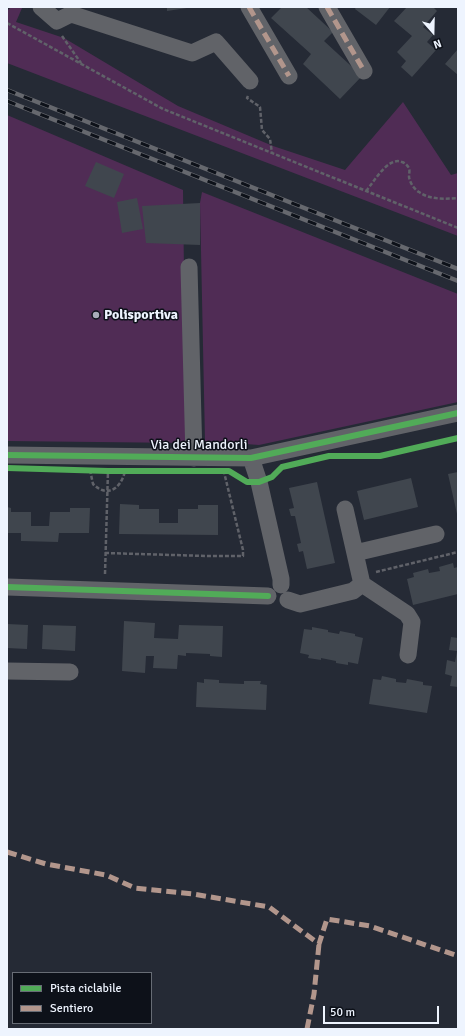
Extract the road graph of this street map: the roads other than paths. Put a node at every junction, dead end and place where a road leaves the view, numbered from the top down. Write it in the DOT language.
graph roads {
  1 [pos="41,7"];
  2 [pos="249,7"];
  3 [pos="327,7"];
  4 [pos="364,71"];
  5 [pos="290,76"];
  6 [pos="250,81"];
  7 [pos="189,268"];
  8 [pos="458,413"];
  9 [pos="7,455"];
  10 [pos="194,458"];
  11 [pos="251,458"];
  12 [pos="345,509"];
  13 [pos="436,534"];
  14 [pos="355,553"];
  15 [pos="361,581"];
  16 [pos="281,585"];
  17 [pos="7,587"];
  18 [pos="268,596"];
  19 [pos="288,600"];
  20 [pos="408,655"];
  21 [pos="7,671"];
  22 [pos="70,672"];
  1 -- 6 [label="street"];
  2 -- 5 [label="street"];
  3 -- 4 [label="street"];
  7 -- 10 [label="street"];
  8 -- 11 [label="street, Via dei Mandorli"];
  9 -- 10 [label="street, Via dei Mandorli"];
  10 -- 11 [label="street, Via dei Mandorli"];
  11 -- 16 [label="street"];
  12 -- 14 [label="street"];
  13 -- 14 [label="street"];
  14 -- 15 [label="street"];
  15 -- 19 [label="street"];
  15 -- 20 [label="street"];
  16 -- 18 [label="street"];
  16 -- 19 [label="street"];
  17 -- 18 [label="street"];
  18 -- 19 [label="street"];
  21 -- 22 [label="street"];
}
